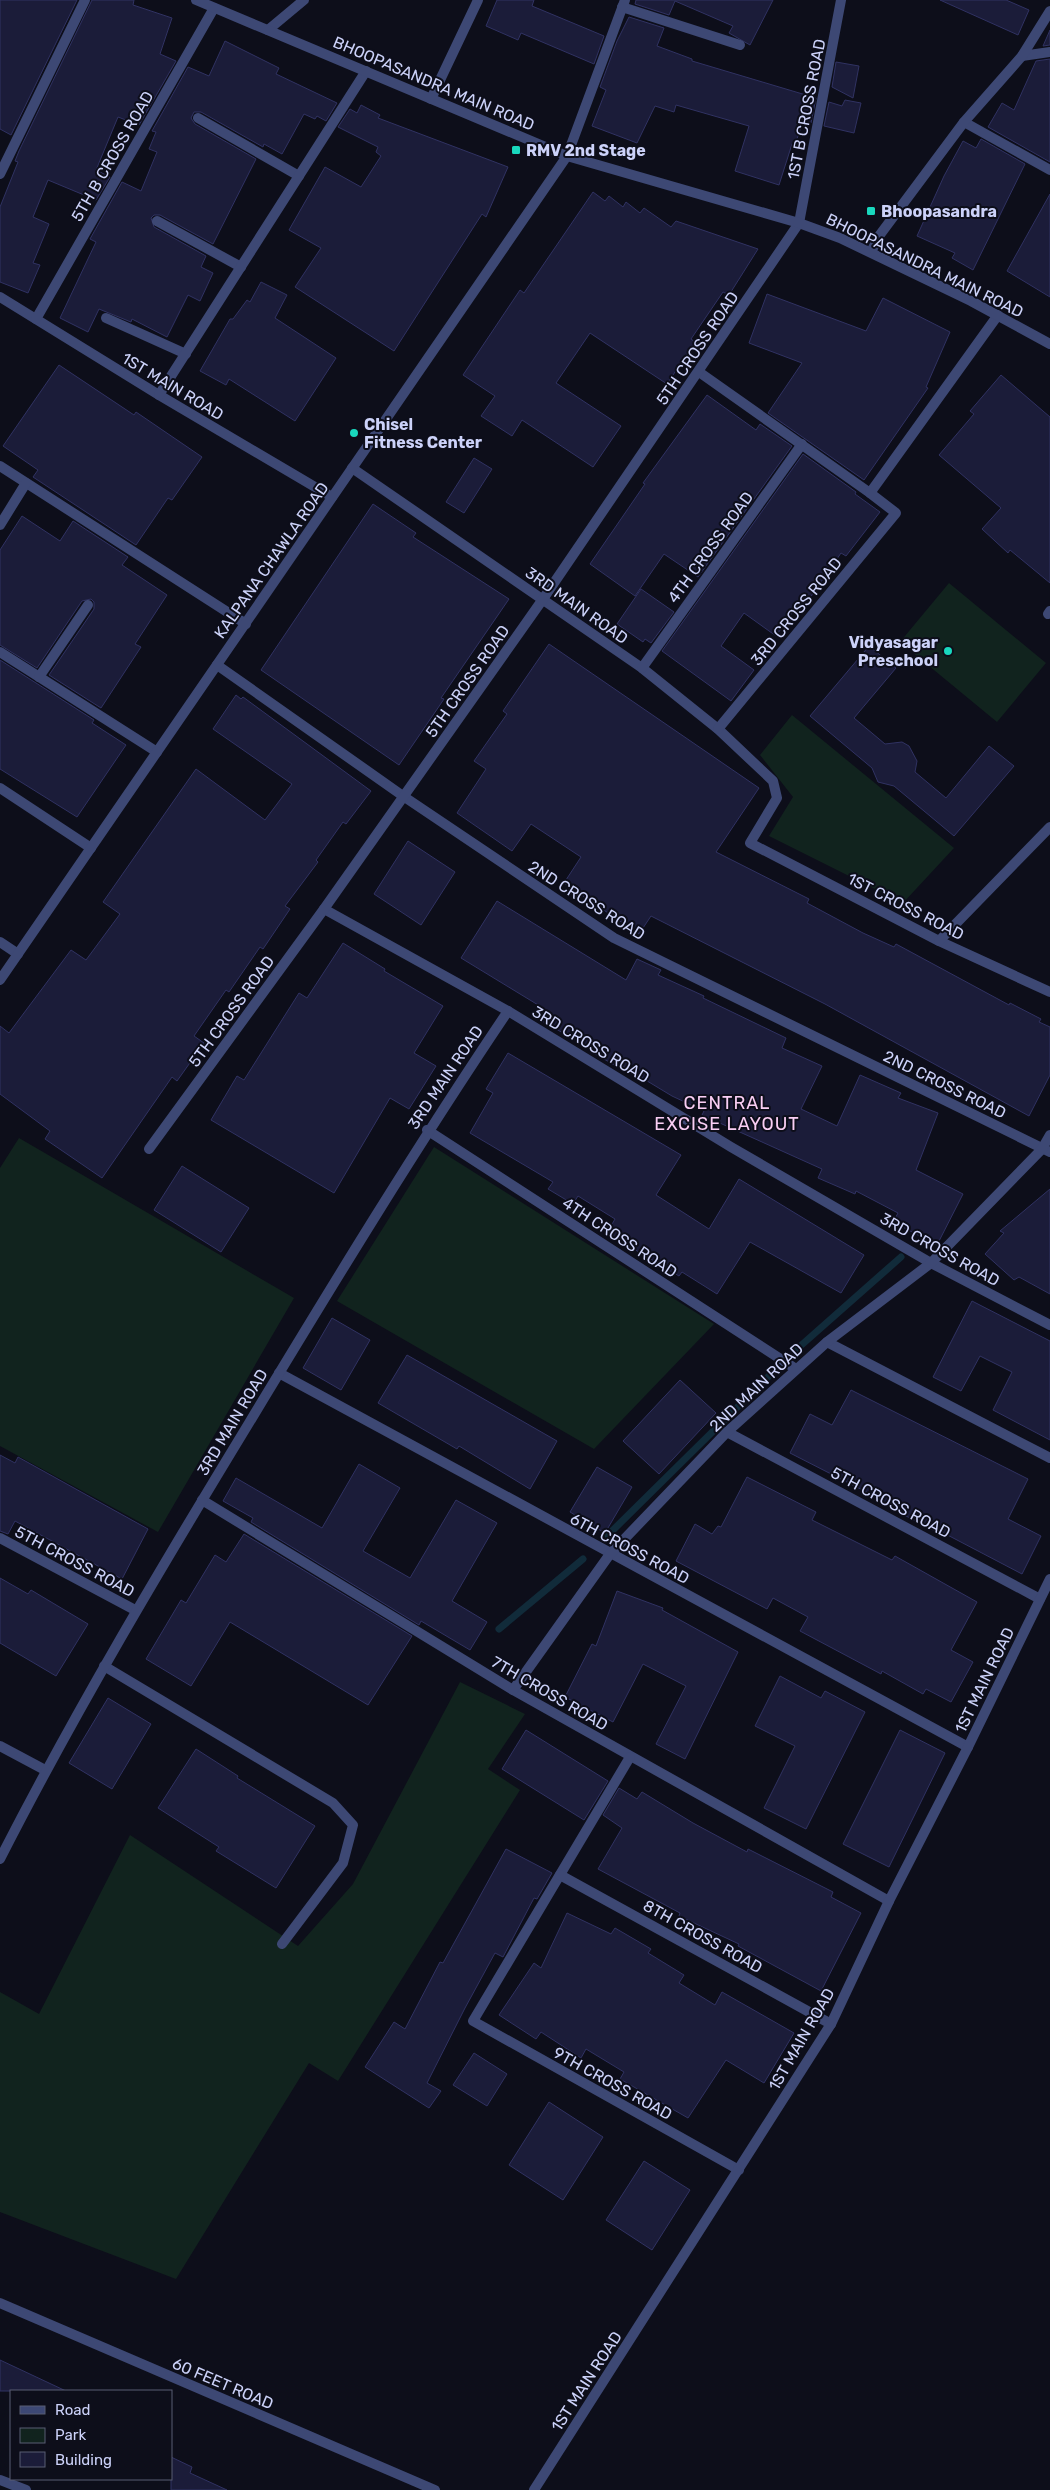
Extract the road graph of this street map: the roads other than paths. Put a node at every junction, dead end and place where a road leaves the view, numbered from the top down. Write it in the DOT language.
graph roads {
  1 [pos="85,0"];
  2 [pos="196,0"];
  3 [pos="304,0"];
  4 [pos="478,0"];
  5 [pos="841,0"];
  6 [pos="623,3"];
  7 [pos="214,8"];
  8 [pos="1050,11"];
  9 [pos="268,30"];
  10 [pos="740,45"];
  11 [pos="1050,52"];
  12 [pos="1022,56"];
  13 [pos="366,71"];
  14 [pos="431,98"];
  15 [pos="198,118"];
  16 [pos="964,122"];
  17 [pos="567,156"];
  18 [pos="1050,170"];
  19 [pos="0,174"];
  20 [pos="299,176"];
  21 [pos="157,220"];
  22 [pos="799,223"];
  23 [pos="871,252"];
  24 [pos="241,267"];
  25 [pos="0,297"];
  26 [pos="998,315"];
  27 [pos="106,318"];
  28 [pos="36,319"];
  29 [pos="1050,344"];
  30 [pos="186,354"];
  31 [pos="700,372"];
  32 [pos="159,396"];
  33 [pos="802,444"];
  34 [pos="0,466"];
  35 [pos="352,468"];
  36 [pos="26,483"];
  37 [pos="870,493"];
  38 [pos="332,498"];
  39 [pos="0,525"];
  40 [pos="543,599"];
  41 [pos="88,605"];
  42 [pos="246,624"];
  43 [pos="0,652"];
  44 [pos="217,665"];
  45 [pos="642,668"];
  46 [pos="39,677"];
  47 [pos="718,729"];
  48 [pos="157,752"];
  49 [pos="0,788"];
  50 [pos="403,796"];
  51 [pos="1050,827"];
  52 [pos="750,843"];
  53 [pos="91,848"];
  54 [pos="324,909"];
  55 [pos="939,941"];
  56 [pos="0,942"];
  57 [pos="18,954"];
  58 [pos="0,980"];
  59 [pos="1050,992"];
  60 [pos="508,1011"];
  61 [pos="428,1130"];
  62 [pos="1050,1135"];
  63 [pos="149,1149"];
  64 [pos="1046,1150"];
  65 [pos="931,1263"];
  66 [pos="1050,1325"];
  67 [pos="827,1342"];
  68 [pos="796,1369"];
  69 [pos="279,1373"];
  70 [pos="727,1432"];
  71 [pos="1050,1458"];
  72 [pos="202,1500"];
  73 [pos="0,1538"];
  74 [pos="610,1554"];
  75 [pos="1050,1579"];
  76 [pos="1040,1599"];
  77 [pos="135,1610"];
  78 [pos="104,1666"];
  79 [pos="512,1690"];
  80 [pos="0,1746"];
  81 [pos="968,1747"];
  82 [pos="630,1757"];
  83 [pos="45,1770"];
  84 [pos="0,1859"];
  85 [pos="560,1875"];
  86 [pos="889,1901"];
  87 [pos="282,1944"];
  88 [pos="831,2024"];
  89 [pos="739,2170"];
  90 [pos="0,2303"];
  91 [pos="0,2480"];
  92 [pos="26,2490"];
  93 [pos="435,2490"];
  94 [pos="534,2490"];
  1 -- 19 [label="street"];
  2 -- 7 [label="street, BHOOPASANDRA MAIN ROAD"];
  3 -- 9 [label="street"];
  4 -- 14 [label="street"];
  5 -- 22 [label="street, 1ST B CROSS ROAD"];
  6 -- 10 [label="street"];
  6 -- 17 [label="street, KALPANA CHAWLA ROAD"];
  7 -- 9 [label="street, BHOOPASANDRA MAIN ROAD"];
  7 -- 28 [label="street, 5TH B CROSS ROAD"];
  8 -- 12 [label="street"];
  9 -- 13 [label="street, BHOOPASANDRA MAIN ROAD"];
  11 -- 12 [label="street"];
  12 -- 16 [label="street"];
  13 -- 14 [label="street, BHOOPASANDRA MAIN ROAD"];
  13 -- 20 [label="street"];
  14 -- 17 [label="street, BHOOPASANDRA MAIN ROAD"];
  15 -- 20 [label="street"];
  16 -- 18 [label="street"];
  16 -- 23 [label="street"];
  17 -- 22 [label="street, BHOOPASANDRA MAIN ROAD"];
  17 -- 35 [label="street, KALPANA CHAWLA ROAD"];
  20 -- 24 [label="street"];
  21 -- 24 [label="street"];
  22 -- 23 [label="street, BHOOPASANDRA MAIN ROAD"];
  22 -- 31 [label="street, 5TH CROSS ROAD"];
  23 -- 26 [label="street, BHOOPASANDRA MAIN ROAD"];
  24 -- 30 [label="street"];
  25 -- 28 [label="street, 1ST MAIN ROAD"];
  26 -- 29 [label="street, BHOOPASANDRA MAIN ROAD"];
  26 -- 37 [label="street"];
  27 -- 30 [label="street"];
  28 -- 32 [label="street, 1ST MAIN ROAD"];
  30 -- 32 [label="street"];
  31 -- 33 [label="street"];
  31 -- 40 [label="street, 5TH CROSS ROAD"];
  32 -- 38 [label="street, 1ST MAIN ROAD"];
  33 -- 37 [label="street"];
  33 -- 45 [label="street, 4TH CROSS ROAD"];
  34 -- 36 [label="street"];
  35 -- 38 [label="street, KALPANA CHAWLA ROAD"];
  35 -- 40 [label="street, 3RD MAIN ROAD"];
  36 -- 39 [label="street"];
  36 -- 42 [label="street"];
  37 -- 47 [label="street, 3RD CROSS ROAD"];
  38 -- 42 [label="street, KALPANA CHAWLA ROAD"];
  40 -- 45 [label="street, 3RD MAIN ROAD"];
  40 -- 50 [label="street, 5TH CROSS ROAD"];
  41 -- 46 [label="street"];
  42 -- 44 [label="street, KALPANA CHAWLA ROAD"];
  43 -- 46 [label="street"];
  44 -- 48 [label="street, KALPANA CHAWLA ROAD"];
  44 -- 50 [label="street, 2ND CROSS ROAD"];
  45 -- 47 [label="street, 3RD MAIN ROAD"];
  46 -- 48 [label="street"];
  47 -- 52 [label="street, 3RD MAIN ROAD"];
  48 -- 53 [label="street, KALPANA CHAWLA ROAD"];
  49 -- 53 [label="street"];
  50 -- 54 [label="street, 5TH CROSS ROAD"];
  50 -- 64 [label="street, 2ND CROSS ROAD"];
  51 -- 55 [label="street"];
  52 -- 55 [label="street, 1ST CROSS ROAD"];
  53 -- 57 [label="street, KALPANA CHAWLA ROAD"];
  54 -- 60 [label="street, 3RD CROSS ROAD"];
  54 -- 63 [label="street, 5TH CROSS ROAD"];
  55 -- 59 [label="street, 1ST CROSS ROAD"];
  56 -- 57 [label="street"];
  57 -- 58 [label="street, KALPANA CHAWLA ROAD"];
  60 -- 61 [label="street, 3RD MAIN ROAD"];
  60 -- 65 [label="street, 3RD CROSS ROAD"];
  61 -- 68 [label="street, 4TH CROSS ROAD"];
  61 -- 69 [label="street, 3RD MAIN ROAD"];
  62 -- 64 [label="street, 2ND MAIN ROAD"];
  64 -- 65 [label="street, 2ND MAIN ROAD"];
  65 -- 66 [label="street, 3RD CROSS ROAD"];
  65 -- 67 [label="street, 2ND MAIN ROAD"];
  67 -- 68 [label="street, 2ND MAIN ROAD"];
  67 -- 71 [label="street"];
  68 -- 70 [label="street, 2ND MAIN ROAD"];
  69 -- 72 [label="street, 3RD MAIN ROAD"];
  69 -- 74 [label="street, 6TH CROSS ROAD"];
  70 -- 74 [label="street, 2ND MAIN ROAD"];
  70 -- 76 [label="street, 5TH CROSS ROAD"];
  72 -- 77 [label="street, 3RD MAIN ROAD"];
  72 -- 79 [label="street, 7TH CROSS ROAD"];
  73 -- 77 [label="street, 5TH CROSS ROAD"];
  74 -- 79 [label="street, 2ND MAIN ROAD"];
  74 -- 81 [label="street, 6TH CROSS ROAD"];
  75 -- 76 [label="street, 1ST MAIN ROAD"];
  76 -- 81 [label="street, 1ST MAIN ROAD"];
  77 -- 78 [label="street, 3RD MAIN ROAD"];
  78 -- 83 [label="street, 3RD MAIN ROAD"];
  78 -- 87 [label="street"];
  79 -- 82 [label="street, 7TH CROSS ROAD"];
  80 -- 83 [label="street"];
  81 -- 86 [label="street, 1ST MAIN ROAD"];
  82 -- 85 [label="street"];
  82 -- 86 [label="street, 7TH CROSS ROAD"];
  83 -- 84 [label="street, 3RD MAIN ROAD"];
  85 -- 88 [label="street, 8TH CROSS ROAD"];
  85 -- 89 [label="street, 9TH CROSS ROAD"];
  86 -- 88 [label="street, 1ST MAIN ROAD"];
  88 -- 89 [label="street, 1ST MAIN ROAD"];
  89 -- 94 [label="street, 1ST MAIN ROAD"];
  90 -- 93 [label="street, 60 FEET ROAD"];
  91 -- 92 [label="street"];
}
